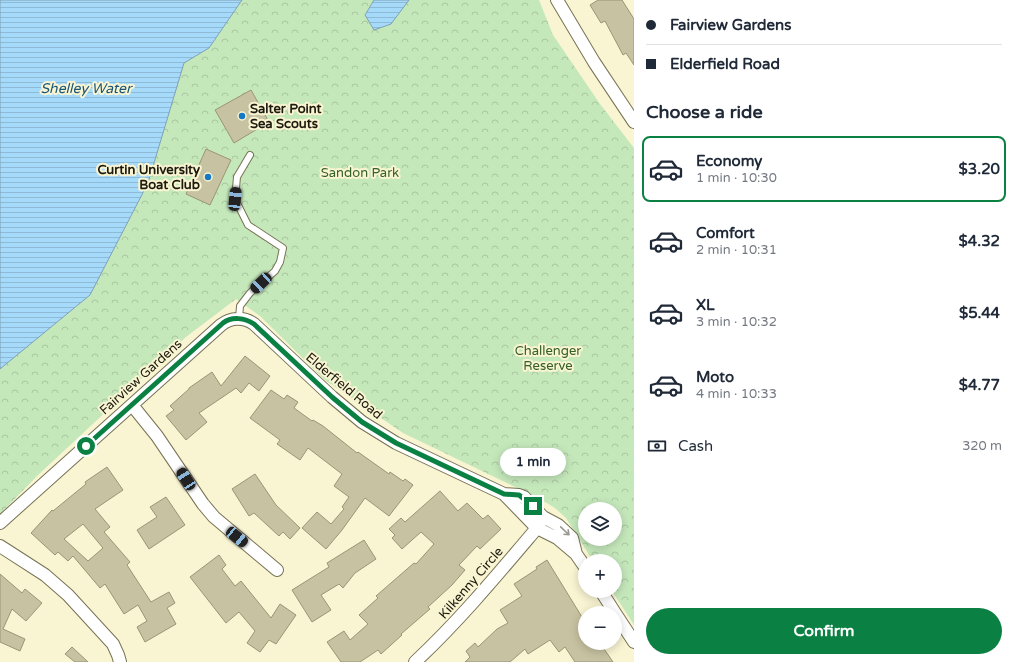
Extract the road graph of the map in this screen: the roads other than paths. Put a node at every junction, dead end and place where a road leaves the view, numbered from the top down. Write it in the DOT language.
graph roads {
  1 [pos="557,0"];
  2 [pos="634,122"];
  3 [pos="250,155"];
  4 [pos="239,319"];
  5 [pos="132,405"];
  6 [pos="0,523"];
  7 [pos="540,523"];
  8 [pos="0,546"];
  9 [pos="578,557"];
  10 [pos="277,570"];
  11 [pos="622,624"];
  12 [pos="634,642"];
  13 [pos="120,662"];
  14 [pos="415,662"];
  1 -- 2 [label="street"];
  3 -- 4 [label="lane"];
  4 -- 5 [label="street, Fairview Gardens"];
  4 -- 7 [label="street, Elderfield Road"];
  5 -- 6 [label="street, Fairview Gardens"];
  5 -- 10 [label="street"];
  7 -- 9 [label="street, Elderfield Road"];
  7 -- 14 [label="street, Kilkenny Circle"];
  8 -- 13 [label="street"];
  11 -- 12 [label="street"];
}
